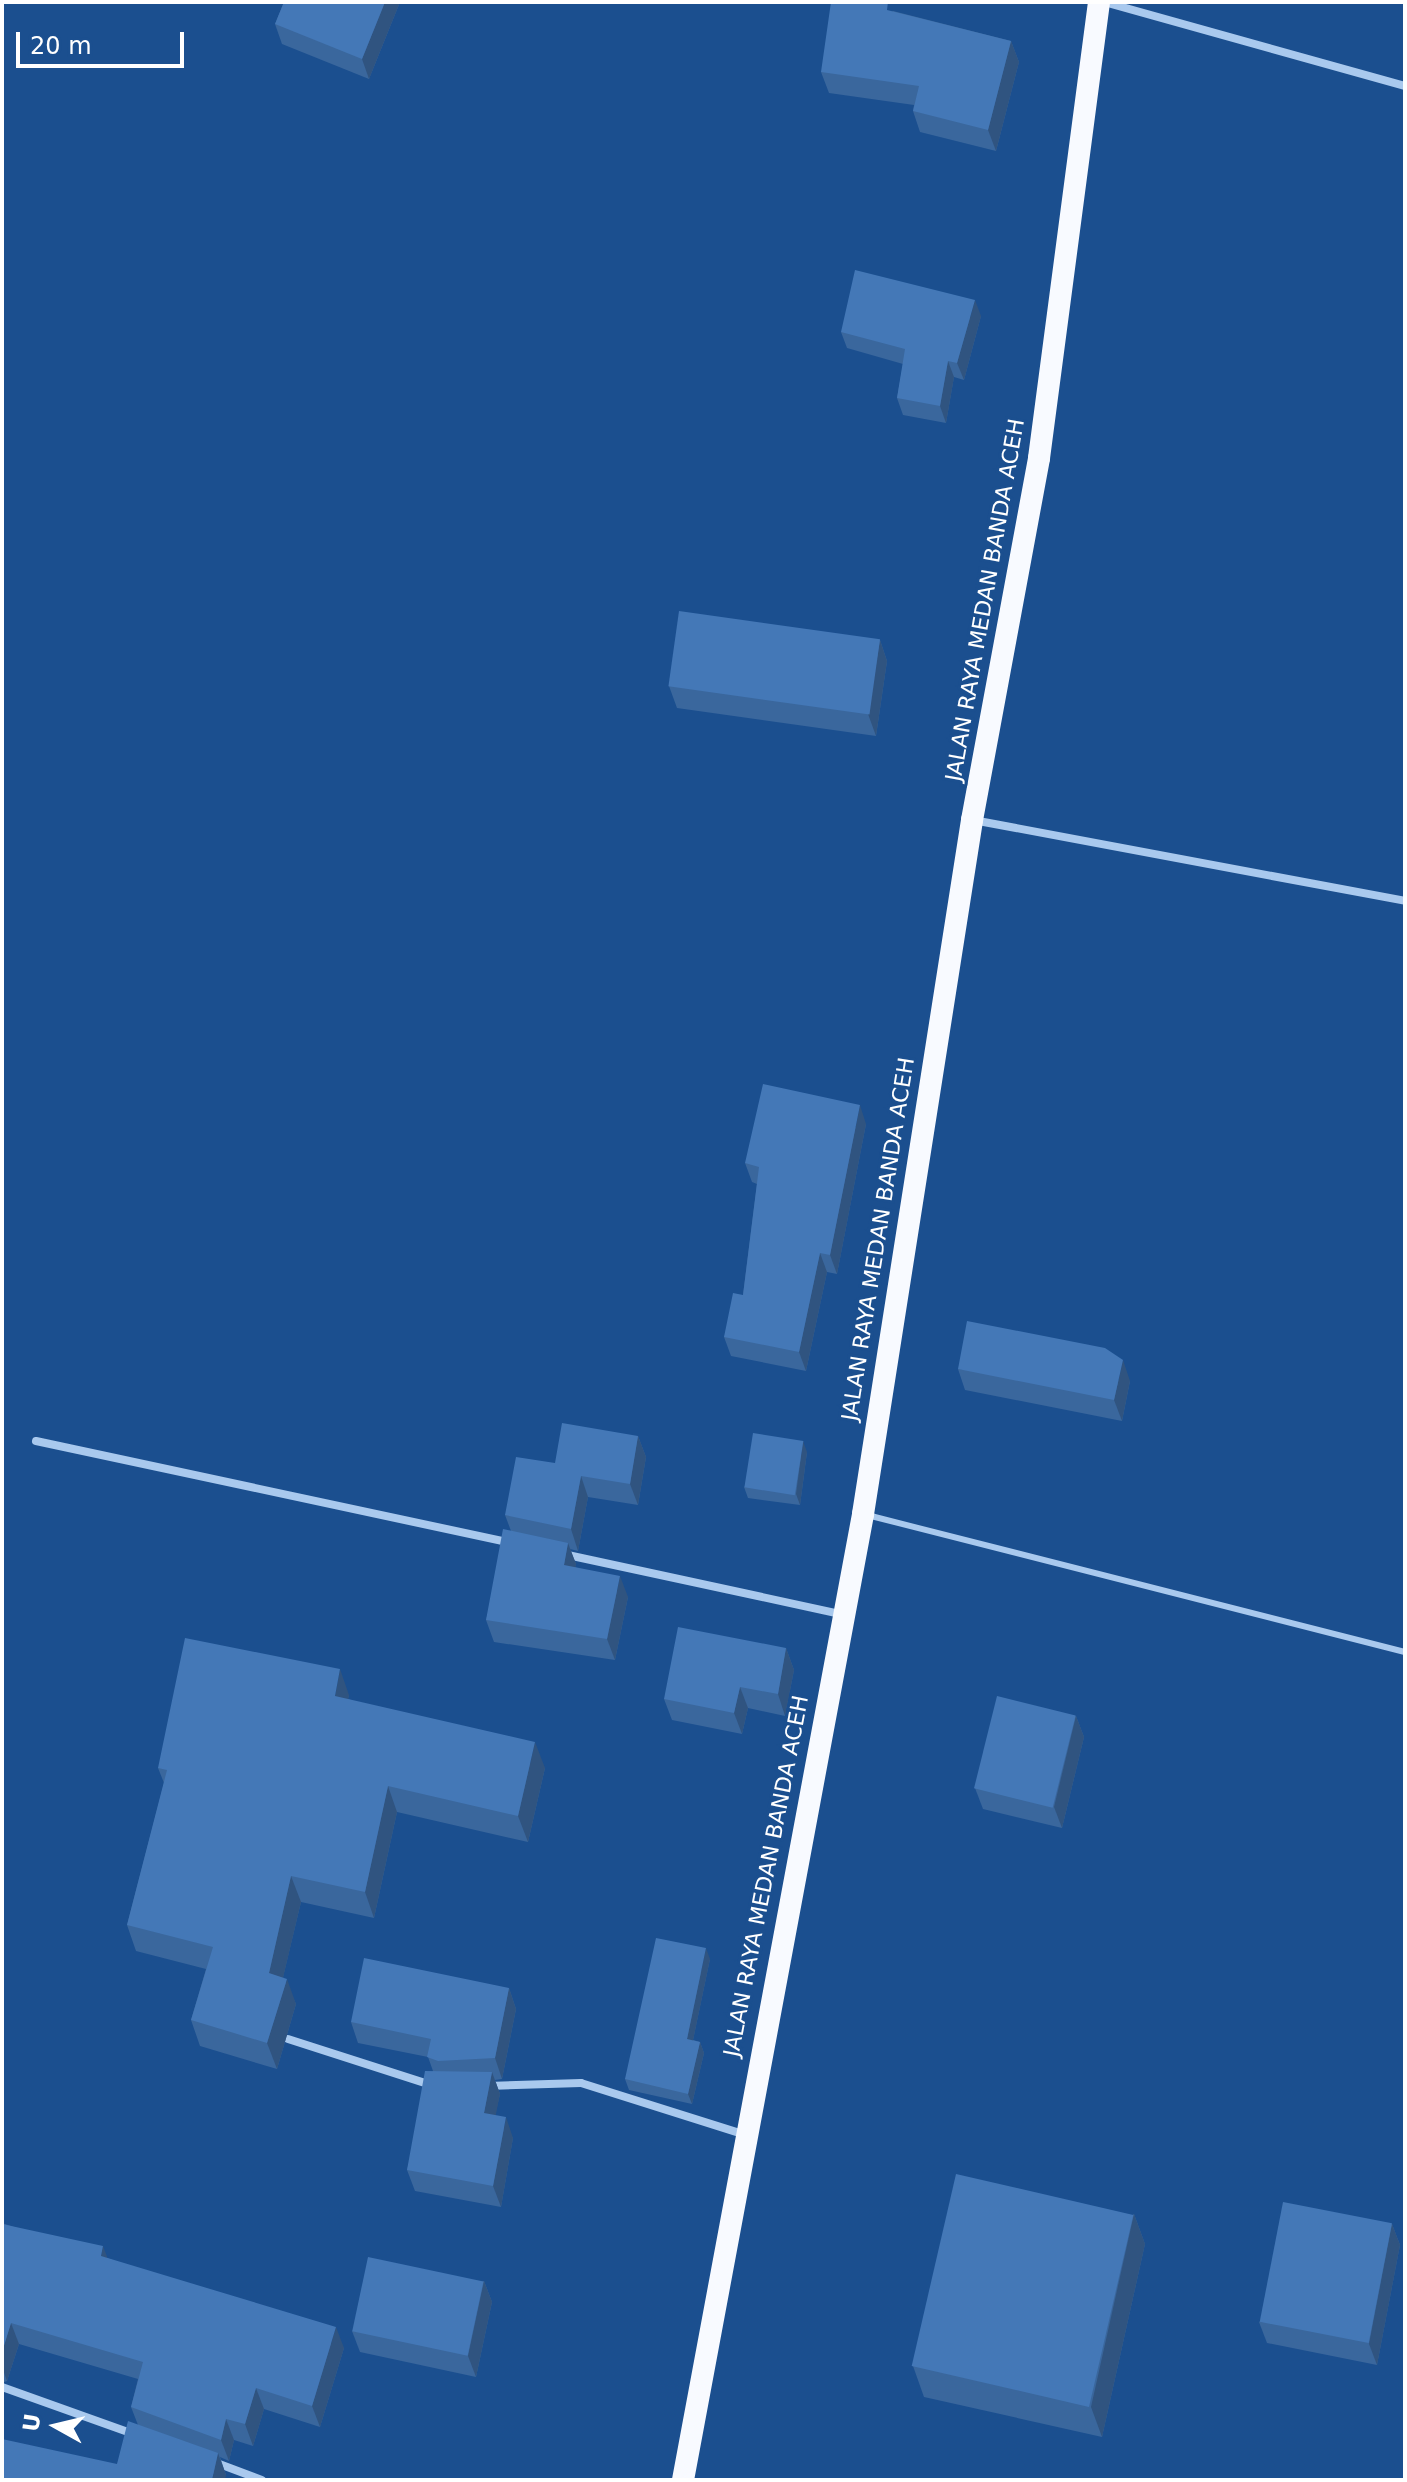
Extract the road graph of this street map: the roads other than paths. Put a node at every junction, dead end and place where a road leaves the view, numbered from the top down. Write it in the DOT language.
graph roads {
  1 [pos="1102,2"];
  2 [pos="1405,86"];
  3 [pos="972,820"];
  4 [pos="1405,901"];
  5 [pos="36,1441"];
  6 [pos="863,1514"];
  7 [pos="531,1547"];
  8 [pos="546,1551"];
  9 [pos="840,1614"];
  10 [pos="1405,1652"];
  11 [pos="288,2039"];
  12 [pos="481,2086"];
  13 [pos="445,2089"];
  14 [pos="743,2134"];
  15 [pos="2,2387"];
  16 [pos="147,2439"];
  17 [pos="206,2460"];
  18 [pos="262,2480"];
  19 [pos="683,2480"];
  1 -- 2 [label="street"];
  1 -- 3 [label="highway, JALAN RAYA MEDAN BANDA ACEH"];
  3 -- 4 [label="street"];
  3 -- 6 [label="highway, JALAN RAYA MEDAN BANDA ACEH"];
  5 -- 7 [label="street"];
  6 -- 9 [label="highway, JALAN RAYA MEDAN BANDA ACEH"];
  6 -- 10 [label="lane"];
  8 -- 9 [label="street"];
  9 -- 14 [label="highway, JALAN RAYA MEDAN BANDA ACEH"];
  11 -- 13 [label="street"];
  12 -- 14 [label="street"];
  14 -- 19 [label="highway, JALAN RAYA MEDAN BANDA ACEH"];
  15 -- 16 [label="street"];
  17 -- 18 [label="street"];
}
